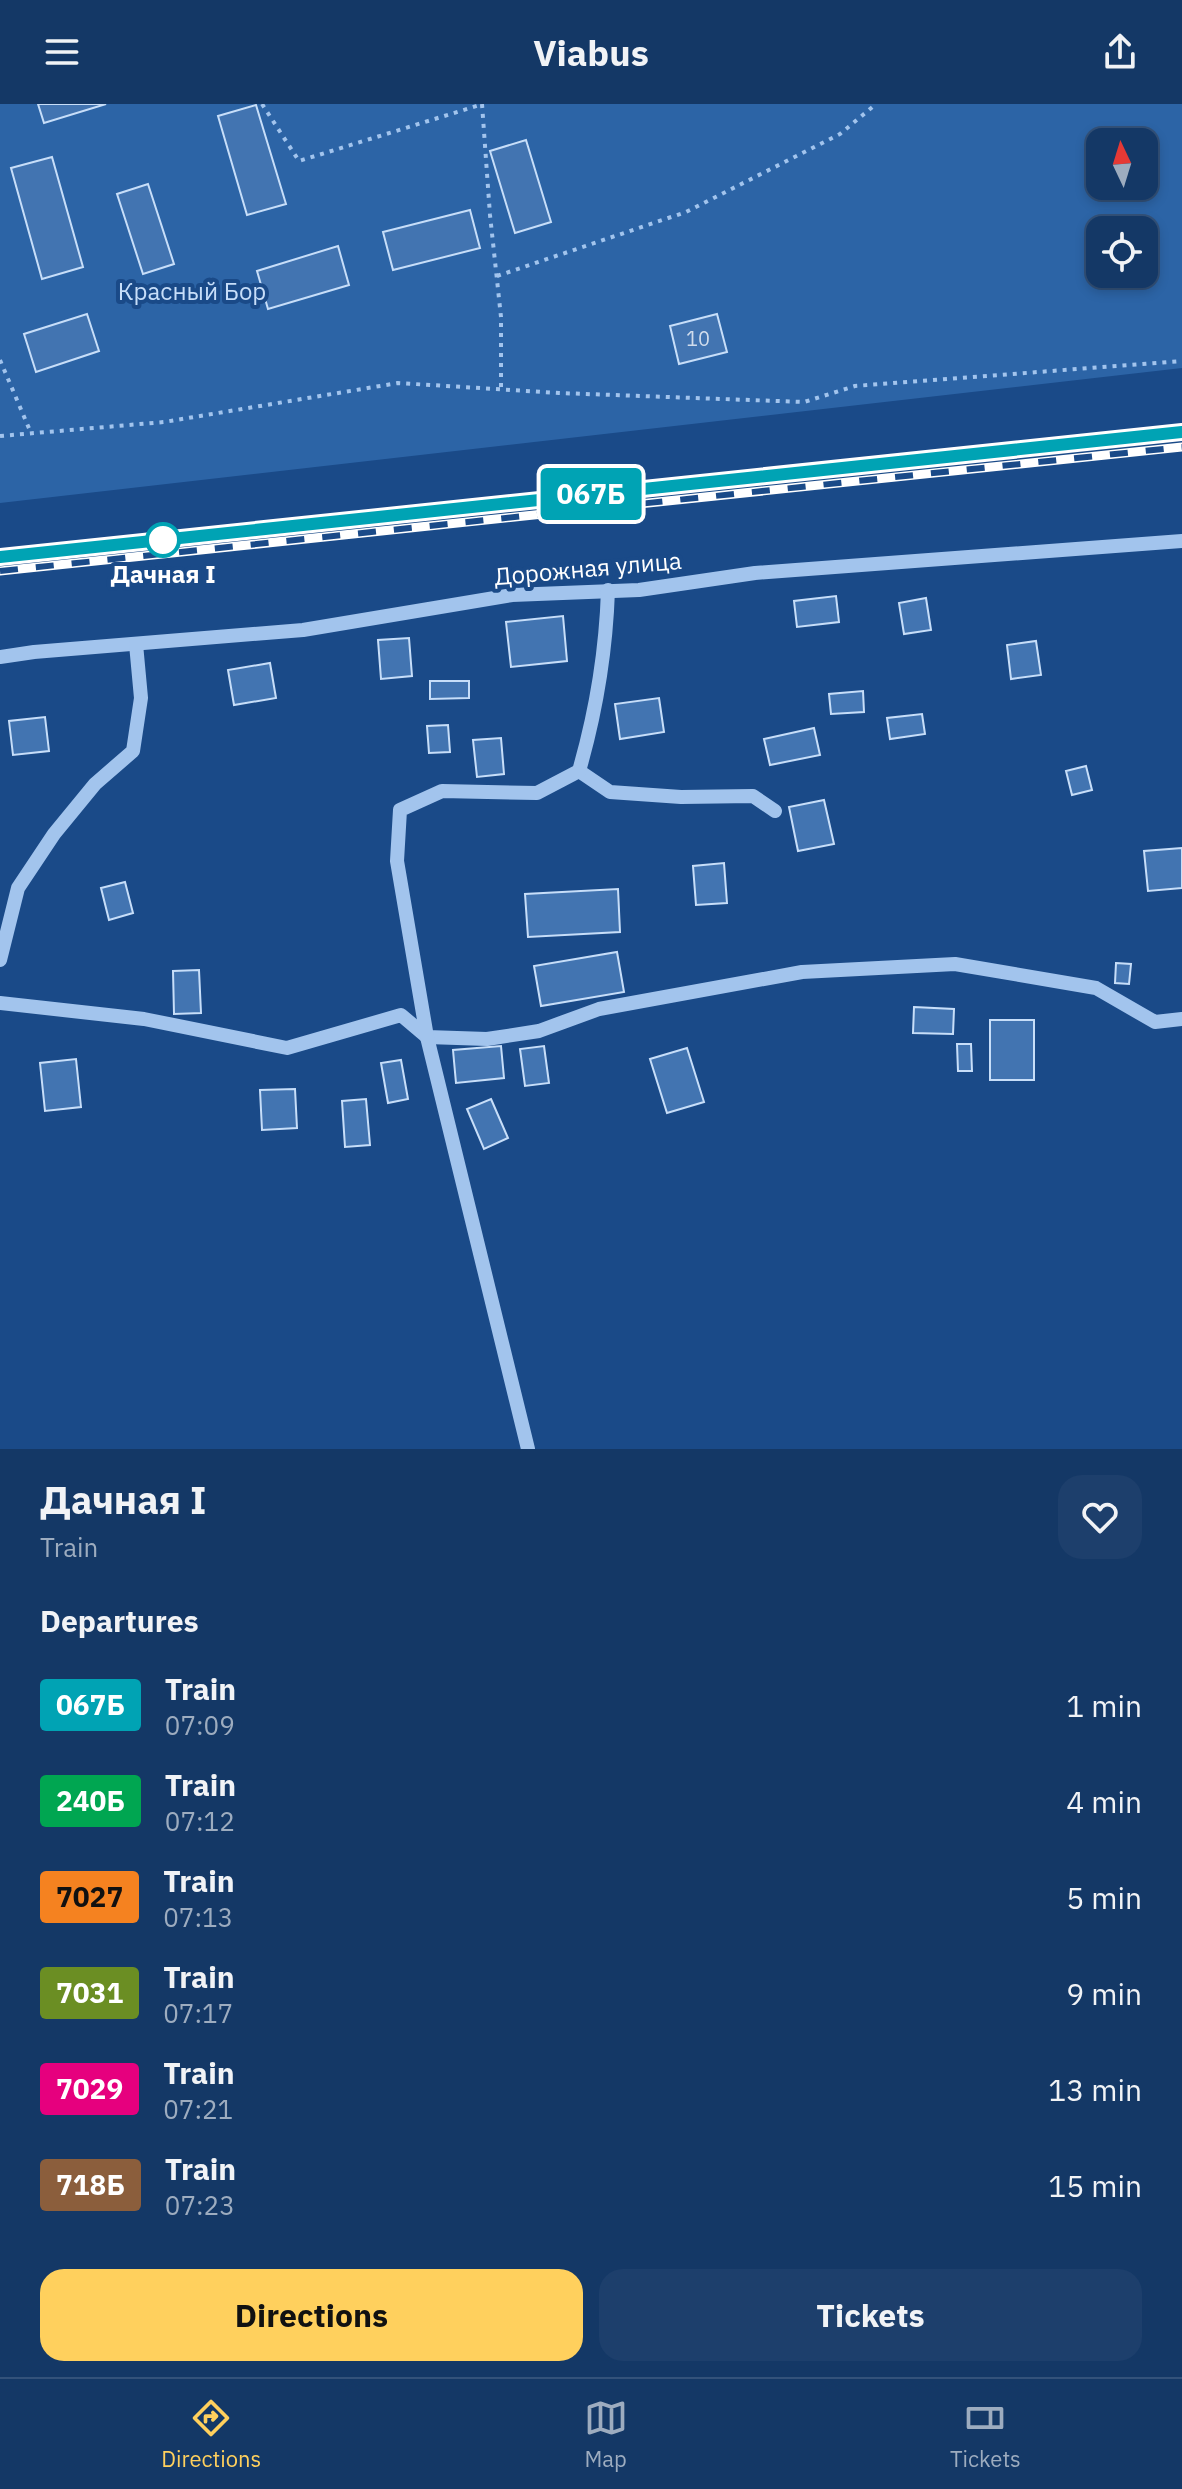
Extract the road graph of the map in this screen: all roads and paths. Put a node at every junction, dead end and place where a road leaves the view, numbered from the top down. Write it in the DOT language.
graph roads {
  1 [pos="262,104"];
  2 [pos="483,104"];
  3 [pos="876,104"];
  4 [pos="497,276"];
  5 [pos="0,360"];
  6 [pos="1182,361"];
  7 [pos="501,390"];
  8 [pos="31,433"];
  9 [pos="0,436"];
  10 [pos="1182,541"];
  11 [pos="608,590"];
  12 [pos="136,644"];
  13 [pos="0,657"];
  14 [pos="579,771"];
  15 [pos="775,811"];
  16 [pos="0,960"];
  17 [pos="0,1003"];
  18 [pos="1182,1019"];
  19 [pos="427,1037"];
  20 [pos="528,1449"];
  1 -- 2 [label="path"];
  2 -- 4 [label="path"];
  3 -- 4 [label="path"];
  4 -- 7 [label="path"];
  5 -- 8 [label="path"];
  6 -- 7 [label="path"];
  7 -- 8 [label="path"];
  8 -- 9 [label="path"];
  10 -- 11 [label="street, Дорожная улица"];
  11 -- 12 [label="street, Дорожная улица"];
  11 -- 14 [label="street"];
  12 -- 13 [label="street, Дорожная улица"];
  12 -- 16 [label="street"];
  14 -- 15 [label="street"];
  14 -- 19 [label="street"];
  17 -- 19 [label="street"];
  18 -- 19 [label="street"];
  19 -- 20 [label="street"];
}
